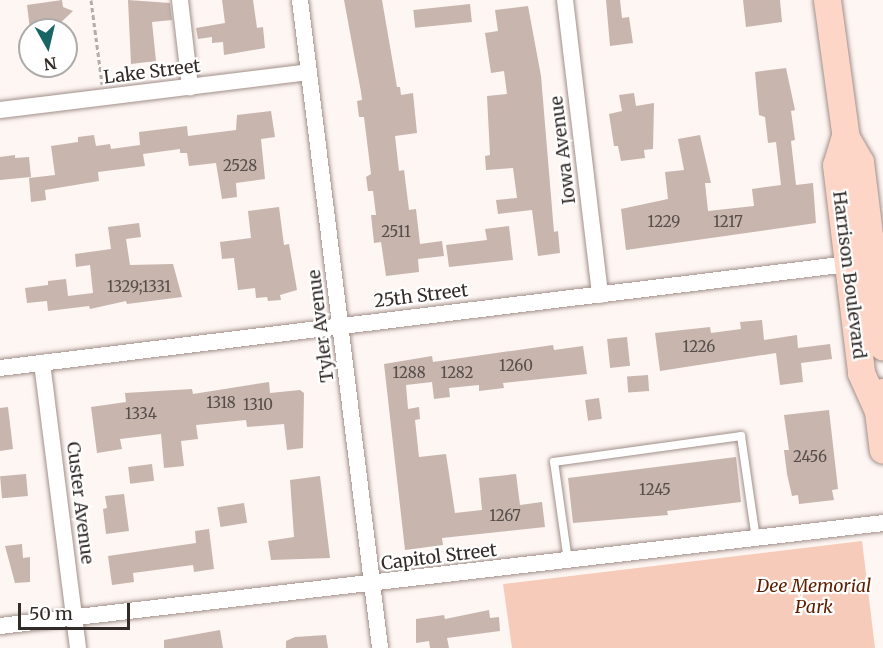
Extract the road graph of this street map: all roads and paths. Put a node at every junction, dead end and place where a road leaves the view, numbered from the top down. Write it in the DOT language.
graph roads {
  1 [pos="91,0"];
  2 [pos="180,0"];
  3 [pos="300,0"];
  4 [pos="565,0"];
  5 [pos="827,0"];
  6 [pos="309,72"];
  7 [pos="190,87"];
  8 [pos="104,97"];
  9 [pos="0,110"];
  10 [pos="868,262"];
  11 [pos="600,295"];
  12 [pos="340,326"];
  13 [pos="883,347"];
  14 [pos="42,363"];
  15 [pos="0,368"];
  16 [pos="881,398"];
  17 [pos="883,450"];
  18 [pos="883,523"];
  19 [pos="756,538"];
  20 [pos="568,561"];
  21 [pos="372,584"];
  22 [pos="74,615"];
  23 [pos="0,626"];
  24 [pos="78,648"];
  25 [pos="380,648"];
  1 -- 8 [label="path"];
  2 -- 7 [label="street"];
  3 -- 6 [label="street, Tyler Avenue"];
  4 -- 11 [label="street, Iowa Avenue"];
  5 -- 10 [label="main road, Harrison Boulevard"];
  6 -- 7 [label="street, Lake Street"];
  6 -- 12 [label="street, Tyler Avenue"];
  7 -- 8 [label="street, Lake Street"];
  8 -- 9 [label="street, Lake Street"];
  10 -- 11 [label="street, 25th Street"];
  10 -- 13 [label="main road, Harrison Boulevard"];
  10 -- 16 [label="main road"];
  11 -- 12 [label="street, 25th Street"];
  12 -- 14 [label="street, 25th Street"];
  12 -- 21 [label="street, Tyler Avenue"];
  14 -- 15 [label="street, 25th Street"];
  14 -- 22 [label="street, Custer Avenue"];
  16 -- 17 [label="main road"];
  18 -- 19 [label="street, Capitol Street"];
  19 -- 20 [label="street, Capitol Street"];
  19 -- 20 [label="lane"];
  20 -- 21 [label="street, Capitol Street"];
  21 -- 22 [label="street, Capitol Street"];
  21 -- 25 [label="street, Tyler Avenue"];
  22 -- 23 [label="street, Capitol Street"];
  22 -- 24 [label="street, Custer Avenue"];
}
